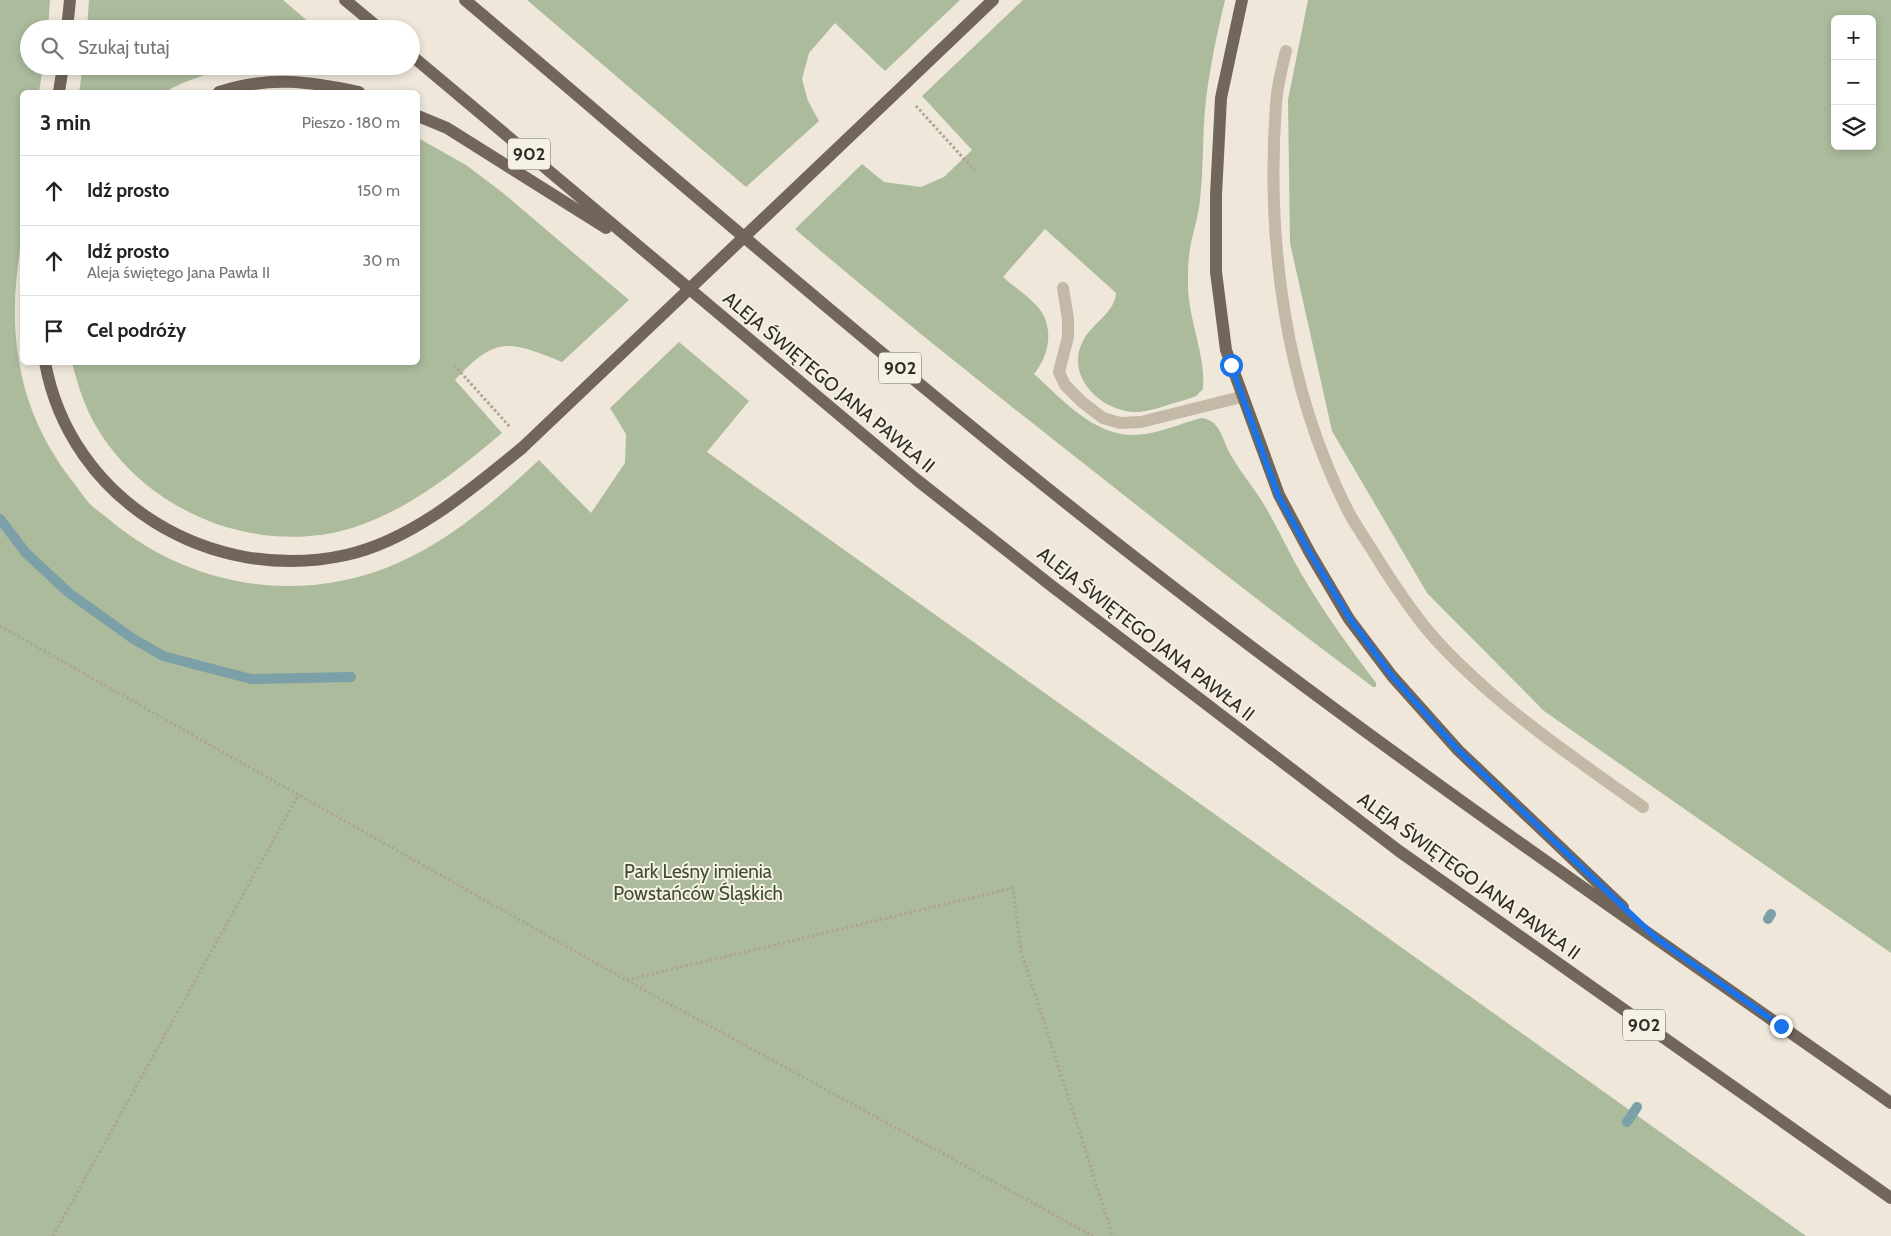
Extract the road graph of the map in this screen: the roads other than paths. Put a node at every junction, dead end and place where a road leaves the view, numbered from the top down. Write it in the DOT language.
graph roads {
  1 [pos="70,0"];
  2 [pos="345,0"];
  3 [pos="465,0"];
  4 [pos="993,0"];
  5 [pos="1242,0"];
  6 [pos="68,20"];
  7 [pos="369,20"];
  8 [pos="1286,51"];
  9 [pos="420,63"];
  10 [pos="62,75"];
  11 [pos="60,90"];
  12 [pos="226,90"];
  13 [pos="348,90"];
  14 [pos="420,117"];
  15 [pos="647,253"];
  16 [pos="1063,288"];
  17 [pos="46,365"];
  18 [pos="1241,397"];
  19 [pos="1643,807"];
  20 [pos="1656,938"];
  21 [pos="1891,1103"];
  22 [pos="1891,1198"];
  1 -- 6 [label="main road"];
  2 -- 7 [label="main road"];
  3 -- 20 [label="main road, 902"];
  4 -- 17 [label="main road, bridge"];
  5 -- 18 [label="main road"];
  8 -- 19 [label="lane"];
  9 -- 15 [label="main road, ALEJA ŚWIĘTEGO JANA PAWŁA II / 902"];
  10 -- 11 [label="main road"];
  12 -- 13 [label="main road"];
  14 -- 15 [label="main road"];
  15 -- 22 [label="main road, ALEJA ŚWIĘTEGO JANA PAWŁA II / 902"];
  16 -- 18 [label="lane"];
  18 -- 20 [label="main road"];
  20 -- 21 [label="main road, 902"];
}
